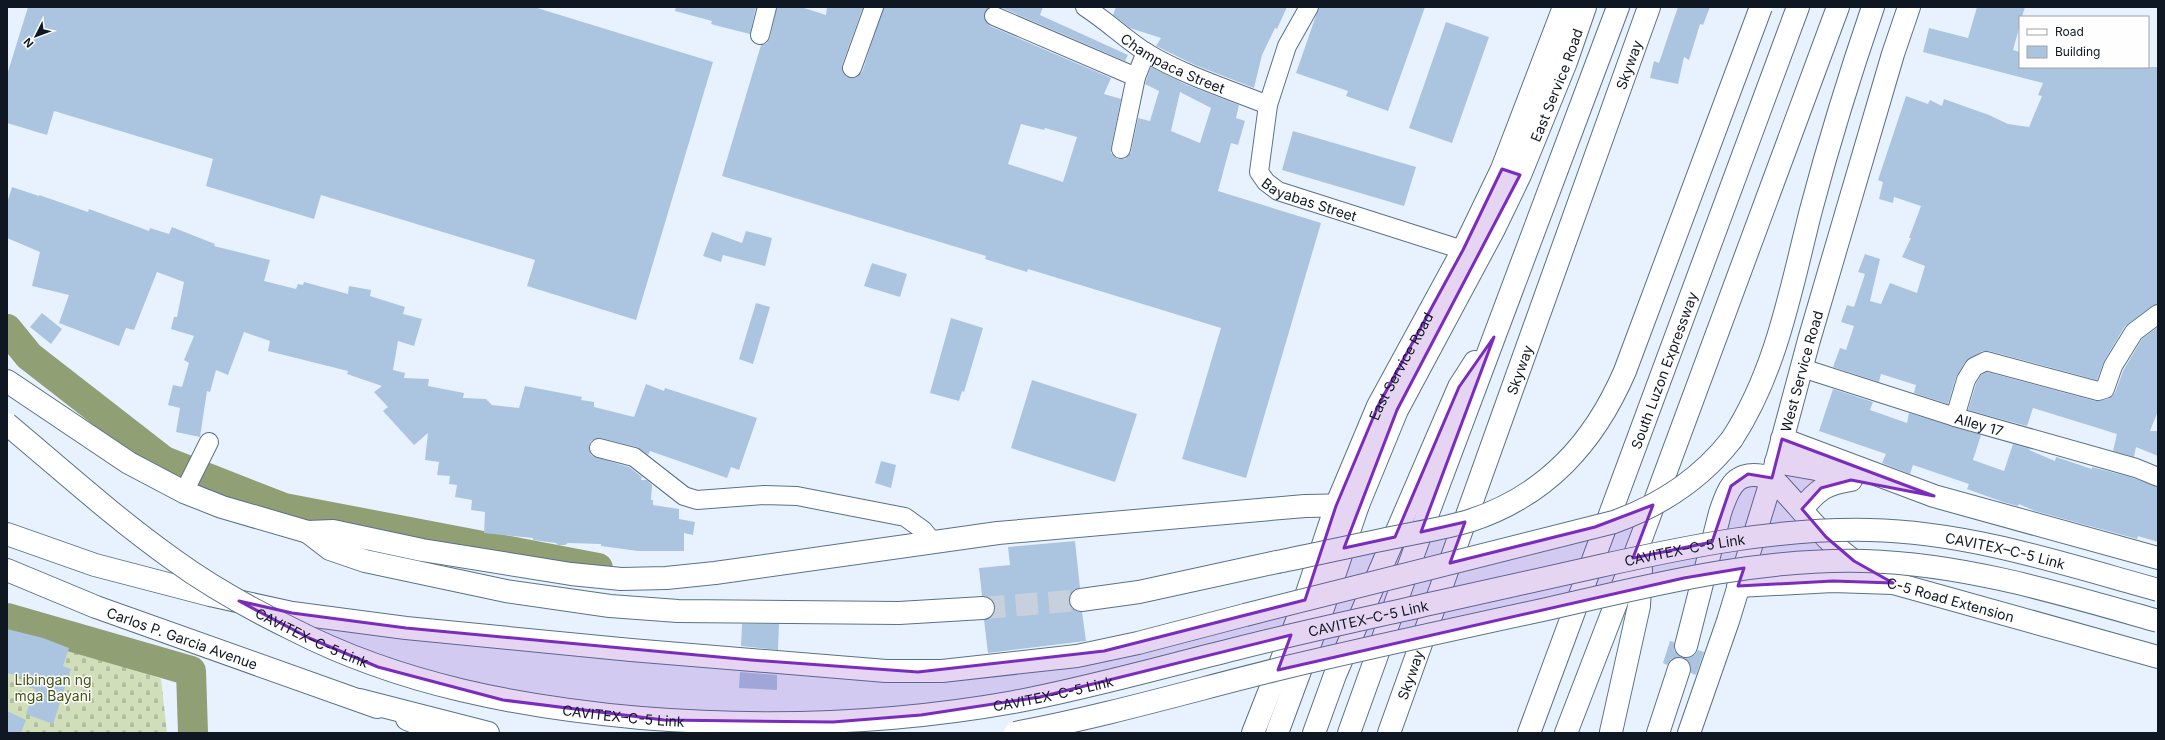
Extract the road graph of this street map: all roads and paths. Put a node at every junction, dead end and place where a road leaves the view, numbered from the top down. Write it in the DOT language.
graph roads {
  1 [pos="767,7"];
  2 [pos="874,7"];
  3 [pos="1085,7"];
  4 [pos="1309,7"];
  5 [pos="1564,7"];
  6 [pos="1585,7"];
  7 [pos="1618,7"];
  8 [pos="1649,7"];
  9 [pos="1761,7"];
  10 [pos="1798,7"];
  11 [pos="1838,7"];
  12 [pos="1873,7"];
  13 [pos="1909,7"];
  14 [pos="1108,13"];
  15 [pos="994,16"];
  16 [pos="760,35"];
  17 [pos="1146,52"];
  18 [pos="852,68"];
  19 [pos="1136,77"];
  20 [pos="1268,105"];
  21 [pos="1121,149"];
  22 [pos="1511,172"];
  23 [pos="1463,250"];
  24 [pos="2158,314"];
  25 [pos="1494,337"];
  26 [pos="1802,368"];
  27 [pos="7,381"];
  28 [pos="1955,417"];
  29 [pos="7,424"];
  30 [pos="1782,439"];
  31 [pos="206,448"];
  32 [pos="599,448"];
  33 [pos="1774,470"];
  34 [pos="2158,477"];
  35 [pos="1851,480"];
  36 [pos="188,485"];
  37 [pos="1934,496"];
  38 [pos="1358,505"];
  39 [pos="1336,506"];
  40 [pos="1802,509"];
  41 [pos="308,532"];
  42 [pos="7,534"];
  43 [pos="1642,536"];
  44 [pos="932,541"];
  45 [pos="2158,558"];
  46 [pos="7,570"];
  47 [pos="1893,583"];
  48 [pos="1738,586"];
  49 [pos="2158,590"];
  50 [pos="1081,600"];
  51 [pos="983,608"];
  52 [pos="2158,621"];
  53 [pos="1686,646"];
  54 [pos="2158,657"];
  55 [pos="1679,669"];
  56 [pos="359,700"];
  57 [pos="1611,732"];
  58 [pos="441,733"];
  59 [pos="488,733"];
  60 [pos="1015,733"];
  61 [pos="1253,733"];
  62 [pos="1277,733"];
  63 [pos="1314,733"];
  64 [pos="1349,733"];
  65 [pos="1389,733"];
  66 [pos="1529,733"];
  67 [pos="1566,733"];
  68 [pos="1658,733"];
  69 [pos="1689,733"];
  1 -- 16 [label="street"];
  2 -- 18 [label="street"];
  3 -- 14 [label="street, Champaca Street"];
  4 -- 20 [label="street, Bayabas Street"];
  5 -- 22 [label="main road, East Service Road"];
  6 -- 22 [label="main road, East Service Road"];
  7 -- 25 [label="main road"];
  8 -- 65 [label="main road, Skyway"];
  9 -- 50 [label="main road, bridge"];
  10 -- 66 [label="main road, South Luzon Expressway"];
  11 -- 43 [label="main road"];
  12 -- 42 [label="main road, bridge"];
  13 -- 26 [label="main road, West Service Road"];
  14 -- 17 [label="street, Champaca Street"];
  15 -- 19 [label="street"];
  17 -- 19 [label="street"];
  17 -- 20 [label="street, Champaca Street"];
  19 -- 21 [label="street"];
  20 -- 23 [label="street, Bayabas Street"];
  22 -- 23 [label="main road, East Service Road"];
  22 -- 38 [label="main road, East Service Road"];
  23 -- 39 [label="main road, East Service Road"];
  24 -- 28 [label="street"];
  25 -- 63 [label="main road"];
  25 -- 64 [label="main road"];
  26 -- 28 [label="street, Alley 17"];
  26 -- 30 [label="main road, West Service Road"];
  27 -- 36 [label="main road"];
  28 -- 34 [label="street, Alley 17"];
  29 -- 49 [label="main road, CAVITEX–C-5 Link, bridge"];
  30 -- 33 [label="main road, West Service Road"];
  30 -- 37 [label="main road"];
  31 -- 36 [label="street"];
  32 -- 44 [label="street"];
  33 -- 35 [label="main road"];
  33 -- 40 [label="main road"];
  33 -- 48 [label="main road, West Service Road"];
  33 -- 53 [label="main road"];
  35 -- 37 [label="main road"];
  35 -- 40 [label="main road"];
  36 -- 41 [label="main road"];
  37 -- 45 [label="main road"];
  38 -- 39 [label="main road"];
  38 -- 62 [label="main road, East Service Road"];
  39 -- 44 [label="main road"];
  39 -- 61 [label="main road, East Service Road"];
  40 -- 47 [label="main road"];
  41 -- 44 [label="main road"];
  41 -- 51 [label="main road"];
  43 -- 57 [label="main road"];
  43 -- 67 [label="main road"];
  46 -- 56 [label="main road, Carlos P. Garcia Avenue"];
  47 -- 48 [label="main road, C-5 Road Extension"];
  47 -- 54 [label="main road, C-5 Road Extension"];
  48 -- 69 [label="main road, West Service Road"];
  52 -- 60 [label="main road, CAVITEX–C-5 Link, bridge"];
  55 -- 68 [label="main road"];
  56 -- 58 [label="main road"];
  56 -- 59 [label="main road"];
}
